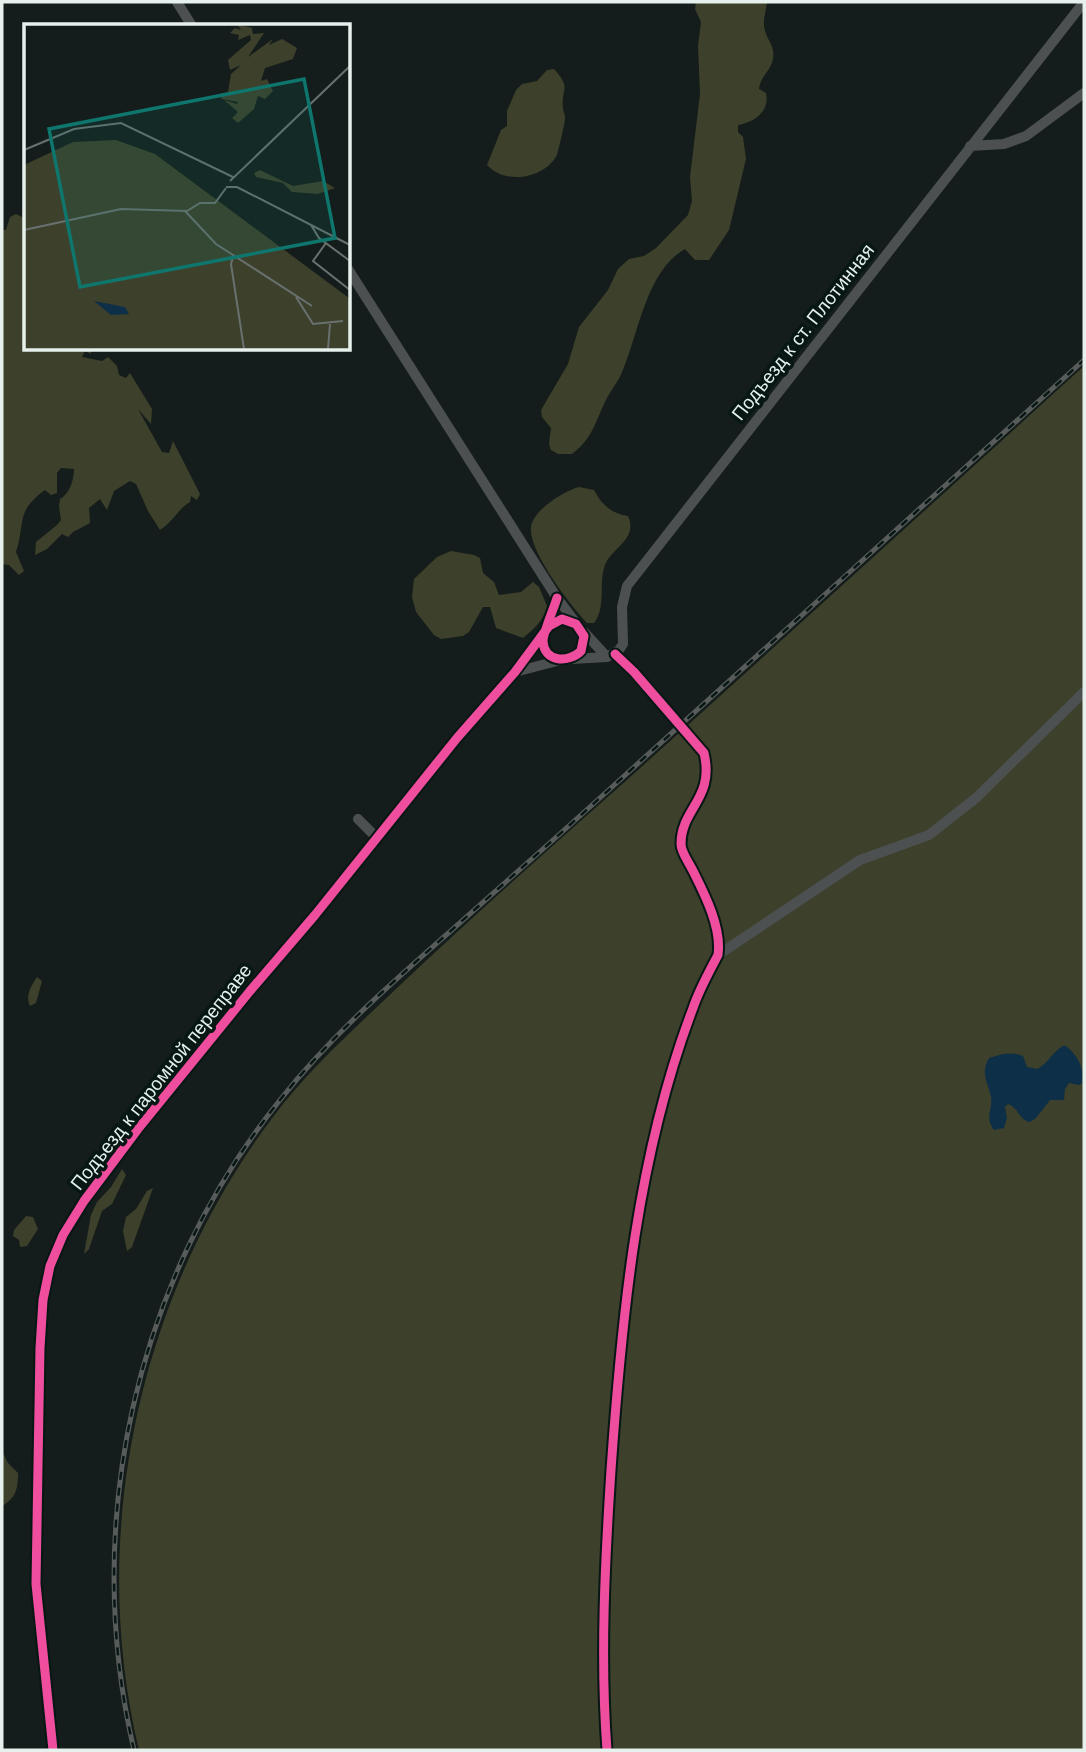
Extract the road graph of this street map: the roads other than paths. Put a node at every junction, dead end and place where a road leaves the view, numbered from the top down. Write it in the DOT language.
graph roads {
  1 [pos="177,2"];
  2 [pos="1084,2"];
  3 [pos="191,24"];
  4 [pos="1084,93"];
  5 [pos="970,146"];
  6 [pos="350,273"];
  7 [pos="557,598"];
  8 [pos="549,626"];
  9 [pos="579,626"];
  10 [pos="611,656"];
  11 [pos="565,660"];
  12 [pos="515,672"];
  13 [pos="1083,696"];
  14 [pos="358,820"];
  15 [pos="377,838"];
  16 [pos="718,955"];
  17 [pos="53,1750"];
  18 [pos="607,1750"];
  1 -- 3 [label="street"];
  2 -- 5 [label="street, Подъезд к ст. Плотинная"];
  4 -- 5 [label="street"];
  5 -- 10 [label="street, Подъезд к ст. Плотинная"];
  6 -- 7 [label="street"];
  7 -- 8 [label="street"];
  7 -- 9 [label="street"];
  8 -- 9 [label="street"];
  8 -- 11 [label="street"];
  8 -- 12 [label="street, Подъезд к паромной переправе"];
  9 -- 10 [label="street"];
  9 -- 11 [label="street"];
  10 -- 11 [label="street"];
  10 -- 16 [label="street"];
  11 -- 12 [label="street"];
  12 -- 15 [label="street, Подъезд к паромной переправе"];
  13 -- 16 [label="street"];
  14 -- 15 [label="street"];
  15 -- 17 [label="street, Подъезд к паромной переправе"];
  16 -- 18 [label="street"];
}
